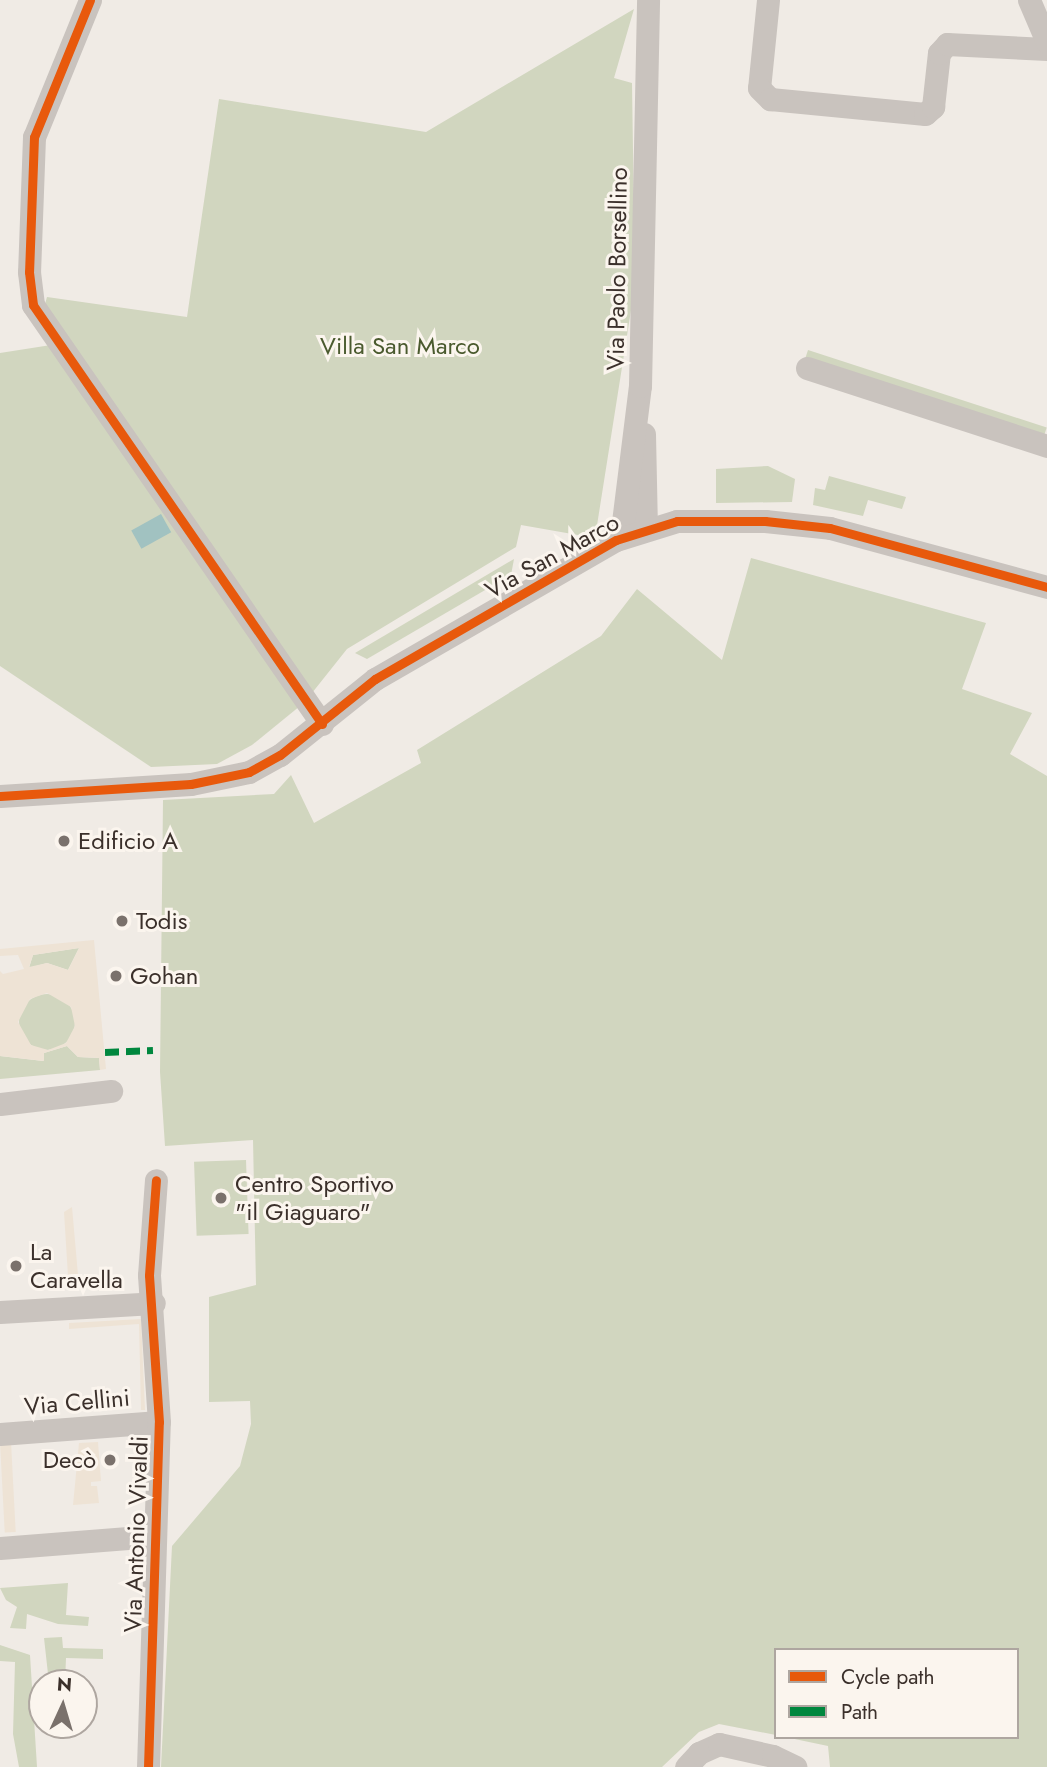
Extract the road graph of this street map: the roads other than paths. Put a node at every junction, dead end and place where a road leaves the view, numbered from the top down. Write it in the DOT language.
graph roads {
  1 [pos="90,0"];
  2 [pos="648,0"];
  3 [pos="768,0"];
  4 [pos="1029,0"];
  5 [pos="1047,42"];
  6 [pos="1047,49"];
  7 [pos="807,368"];
  8 [pos="640,386"];
  9 [pos="1047,446"];
  10 [pos="646,528"];
  11 [pos="621,538"];
  12 [pos="1047,587"];
  13 [pos="321,724"];
  14 [pos="0,796"];
  15 [pos="111,1091"];
  16 [pos="0,1104"];
  17 [pos="156,1180"];
  18 [pos="154,1303"];
  19 [pos="0,1312"];
  20 [pos="159,1422"];
  21 [pos="0,1434"];
  22 [pos="154,1536"];
  23 [pos="0,1548"];
  24 [pos="148,1767"];
  25 [pos="686,1767"];
  26 [pos="796,1767"];
  1 -- 13 [label="street"];
  2 -- 8 [label="street, Via Paolo Borsellino"];
  3 -- 6 [label="street"];
  4 -- 5 [label="street"];
  7 -- 9 [label="street"];
  8 -- 10 [label="street"];
  8 -- 11 [label="street, Via Paolo Borsellino"];
  10 -- 11 [label="street, Via San Marco"];
  10 -- 12 [label="street, Via San Marco"];
  11 -- 13 [label="street, Via San Marco"];
  13 -- 14 [label="street, Via San Marco"];
  15 -- 16 [label="street"];
  17 -- 18 [label="street, Via Antonio Vivaldi"];
  18 -- 19 [label="street"];
  18 -- 20 [label="street, Via Antonio Vivaldi"];
  20 -- 21 [label="street, Via Cellini"];
  20 -- 22 [label="street, Via Antonio Vivaldi"];
  22 -- 23 [label="street"];
  22 -- 24 [label="street, Via Antonio Vivaldi"];
  25 -- 26 [label="street"];
}
